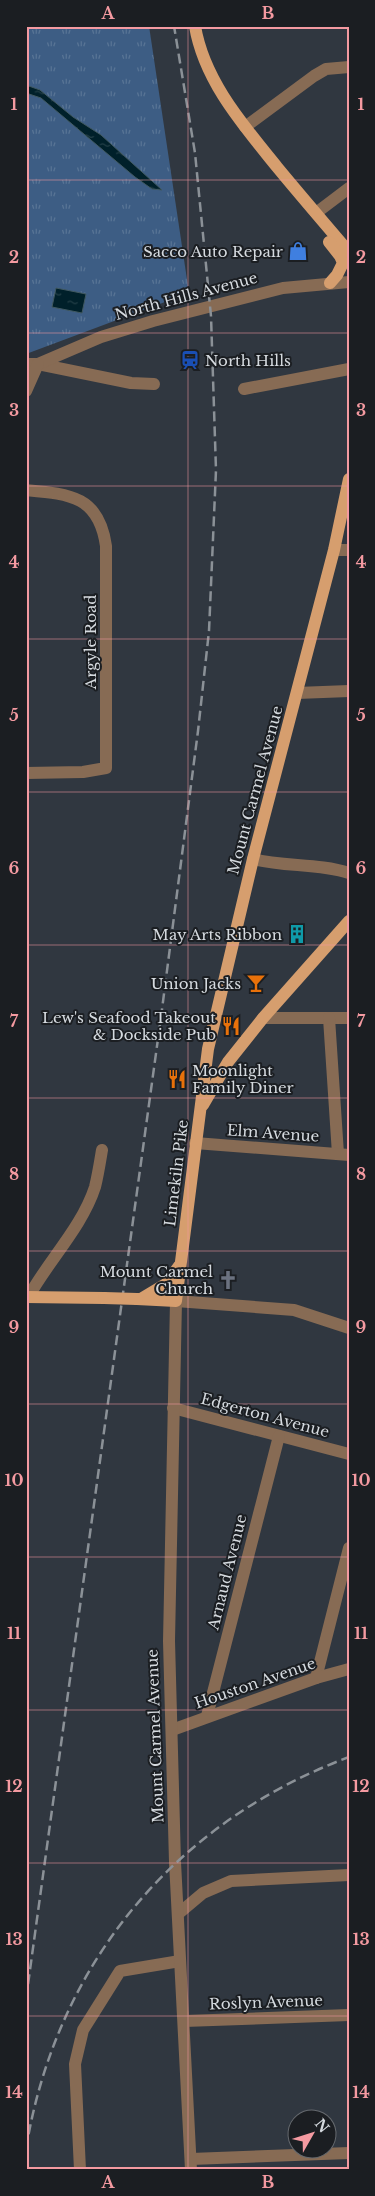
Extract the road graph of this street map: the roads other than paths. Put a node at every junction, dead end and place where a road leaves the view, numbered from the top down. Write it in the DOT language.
graph roads {
  1 [pos="194,26"];
  2 [pos="349,67"];
  3 [pos="245,127"];
  4 [pos="349,188"];
  5 [pos="316,213"];
  6 [pos="349,252"];
  7 [pos="349,282"];
  8 [pos="330,283"];
  9 [pos="32,364"];
  10 [pos="349,369"];
  11 [pos="154,384"];
  12 [pos="244,389"];
  13 [pos="26,391"];
  14 [pos="349,478"];
  15 [pos="26,490"];
  16 [pos="334,550"];
  17 [pos="349,550"];
  18 [pos="349,691"];
  19 [pos="298,693"];
  20 [pos="26,773"];
  21 [pos="253,860"];
  22 [pos="349,873"];
  23 [pos="349,921"];
  24 [pos="263,1018"];
  25 [pos="329,1018"];
  26 [pos="349,1018"];
  27 [pos="200,1111"];
  28 [pos="195,1144"];
  29 [pos="102,1150"];
  30 [pos="343,1154"];
  31 [pos="181,1264"];
  32 [pos="28,1297"];
  33 [pos="139,1299"];
  34 [pos="176,1301"];
  35 [pos="349,1328"];
  36 [pos="173,1408"];
  37 [pos="279,1436"];
  38 [pos="349,1454"];
  39 [pos="349,1548"];
  40 [pos="349,1669"];
  41 [pos="316,1678"];
  42 [pos="207,1716"];
  43 [pos="172,1730"];
  44 [pos="349,1875"];
  45 [pos="178,1914"];
  46 [pos="180,1961"];
  47 [pos="349,2014"];
  48 [pos="184,2021"];
  49 [pos="349,2153"];
  50 [pos="191,2165"];
  51 [pos="80,2170"];
  1 -- 3 [label="main road"];
  2 -- 3 [label="street"];
  3 -- 5 [label="main road"];
  4 -- 5 [label="street"];
  5 -- 6 [label="main road"];
  5 -- 8 [label="main road"];
  7 -- 8 [label="street, North Hills Avenue"];
  8 -- 9 [label="street, North Hills Avenue"];
  9 -- 11 [label="street"];
  9 -- 13 [label="street"];
  10 -- 12 [label="street"];
  14 -- 16 [label="main road, Mount Carmel Avenue"];
  15 -- 20 [label="street, Argyle Road"];
  16 -- 17 [label="street"];
  16 -- 19 [label="main road, Mount Carmel Avenue"];
  18 -- 19 [label="street"];
  19 -- 21 [label="main road, Mount Carmel Avenue"];
  21 -- 22 [label="street"];
  21 -- 27 [label="main road, Mount Carmel Avenue"];
  23 -- 24 [label="main road, Limekiln Pike"];
  24 -- 25 [label="street"];
  24 -- 27 [label="main road, Limekiln Pike"];
  25 -- 26 [label="street"];
  25 -- 30 [label="street"];
  27 -- 28 [label="main road, Limekiln Pike"];
  28 -- 30 [label="street, Elm Avenue"];
  28 -- 31 [label="main road, Limekiln Pike"];
  29 -- 32 [label="street"];
  31 -- 33 [label="main road"];
  31 -- 34 [label="main road, Limekiln Pike"];
  32 -- 33 [label="main road, bridge"];
  33 -- 34 [label="main road"];
  34 -- 35 [label="street"];
  34 -- 36 [label="street, Mount Carmel Avenue"];
  36 -- 37 [label="street, Edgerton Avenue"];
  36 -- 43 [label="street, Mount Carmel Avenue"];
  37 -- 38 [label="street, Edgerton Avenue"];
  37 -- 42 [label="street, Arnaud Avenue"];
  39 -- 41 [label="street"];
  40 -- 41 [label="street, Houston Avenue"];
  41 -- 42 [label="street, Houston Avenue"];
  42 -- 43 [label="street, Houston Avenue"];
  43 -- 45 [label="street, Mount Carmel Avenue"];
  44 -- 45 [label="street"];
  45 -- 46 [label="street, Mount Carmel Avenue"];
  46 -- 48 [label="street, Mount Carmel Avenue"];
  46 -- 51 [label="street"];
  47 -- 48 [label="street, Roslyn Avenue"];
  48 -- 50 [label="street, Mount Carmel Avenue"];
  49 -- 50 [label="street"];
}
